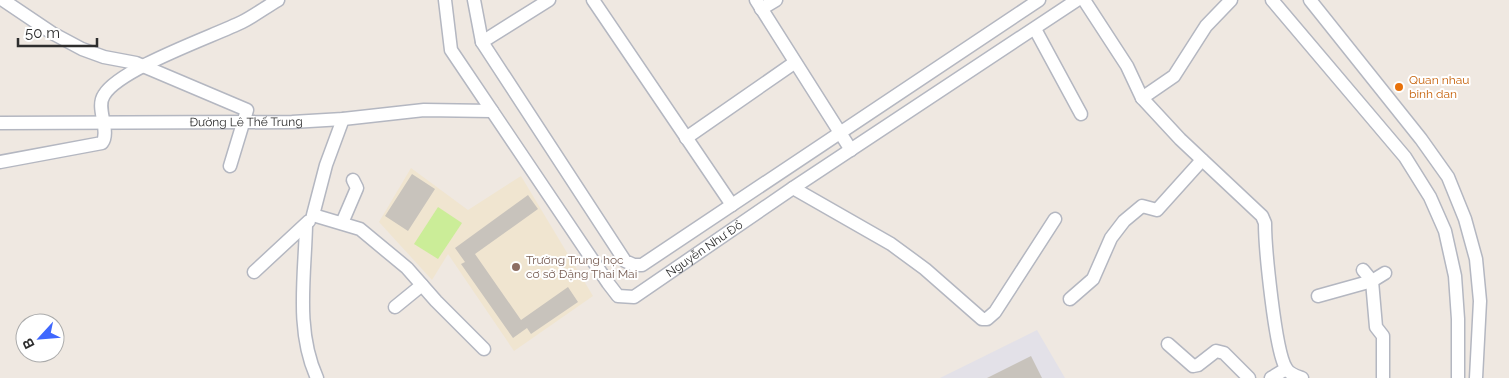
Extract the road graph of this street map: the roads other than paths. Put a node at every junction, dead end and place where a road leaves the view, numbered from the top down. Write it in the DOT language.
graph roads {
  1 [pos="3,0"];
  2 [pos="278,0"];
  3 [pos="445,0"];
  4 [pos="474,0"];
  5 [pos="593,0"];
  6 [pos="776,0"];
  7 [pos="1039,0"];
  8 [pos="1077,0"];
  9 [pos="1084,0"];
  10 [pos="1231,0"];
  11 [pos="1272,0"];
  12 [pos="1310,0"];
  13 [pos="543,1"];
  14 [pos="758,4"];
  15 [pos="1035,29"];
  16 [pos="482,42"];
  17 [pos="794,63"];
  18 [pos="143,66"];
  19 [pos="1142,98"];
  20 [pos="492,111"];
  21 [pos="1081,114"];
  22 [pos="343,120"];
  23 [pos="243,122"];
  24 [pos="0,123"];
  25 [pos="103,123"];
  26 [pos="840,133"];
  27 [pos="686,138"];
  28 [pos="851,150"];
  29 [pos="1202,160"];
  30 [pos="0,162"];
  31 [pos="230,166"];
  32 [pos="354,180"];
  33 [pos="793,188"];
  34 [pos="732,205"];
  35 [pos="1055,219"];
  36 [pos="310,220"];
  37 [pos="342,223"];
  38 [pos="1363,270"];
  39 [pos="254,272"];
  40 [pos="1385,273"];
  41 [pos="1372,281"];
  42 [pos="422,286"];
  43 [pos="1318,296"];
  44 [pos="1070,299"];
  45 [pos="395,306"];
  46 [pos="1168,344"];
  47 [pos="484,349"];
  48 [pos="1295,375"];
  49 [pos="317,378"];
  50 [pos="1249,378"];
  51 [pos="1271,378"];
  52 [pos="1383,378"];
  53 [pos="1458,378"];
  54 [pos="1476,378"];
  1 -- 18 [label="street"];
  2 -- 18 [label="street"];
  3 -- 20 [label="street, Nguyễn Như Đổ"];
  4 -- 16 [label="street"];
  5 -- 27 [label="street"];
  6 -- 14 [label="street"];
  7 -- 26 [label="street"];
  8 -- 15 [label="street, Nguyễn Như Đổ"];
  9 -- 19 [label="street"];
  10 -- 19 [label="street"];
  11 -- 53 [label="street"];
  12 -- 54 [label="street"];
  13 -- 16 [label="street"];
  14 -- 17 [label="street"];
  15 -- 21 [label="street"];
  15 -- 28 [label="street, Nguyễn Như Đổ"];
  16 -- 34 [label="street"];
  17 -- 26 [label="street"];
  17 -- 27 [label="street"];
  18 -- 23 [label="street"];
  18 -- 25 [label="street"];
  19 -- 29 [label="street"];
  20 -- 22 [label="street, Đường Lê Thế Trung"];
  20 -- 33 [label="street, Nguyễn Như Đổ"];
  22 -- 23 [label="street, Đường Lê Thế Trung"];
  22 -- 36 [label="street"];
  23 -- 25 [label="street, Đường Lê Thế Trung"];
  23 -- 31 [label="street"];
  24 -- 25 [label="street, Đường Lê Thế Trung"];
  25 -- 30 [label="street"];
  26 -- 28 [label="street"];
  26 -- 34 [label="street"];
  27 -- 34 [label="street"];
  28 -- 33 [label="street, Nguyễn Như Đổ"];
  29 -- 44 [label="street"];
  29 -- 48 [label="street"];
  32 -- 37 [label="street"];
  33 -- 35 [label="street"];
  36 -- 37 [label="street"];
  36 -- 39 [label="street"];
  36 -- 49 [label="street"];
  37 -- 42 [label="street"];
  38 -- 41 [label="street"];
  40 -- 41 [label="street"];
  41 -- 43 [label="street"];
  41 -- 52 [label="street"];
  42 -- 45 [label="street"];
  42 -- 47 [label="street"];
  46 -- 50 [label="street"];
  48 -- 51 [label="street"];
}
